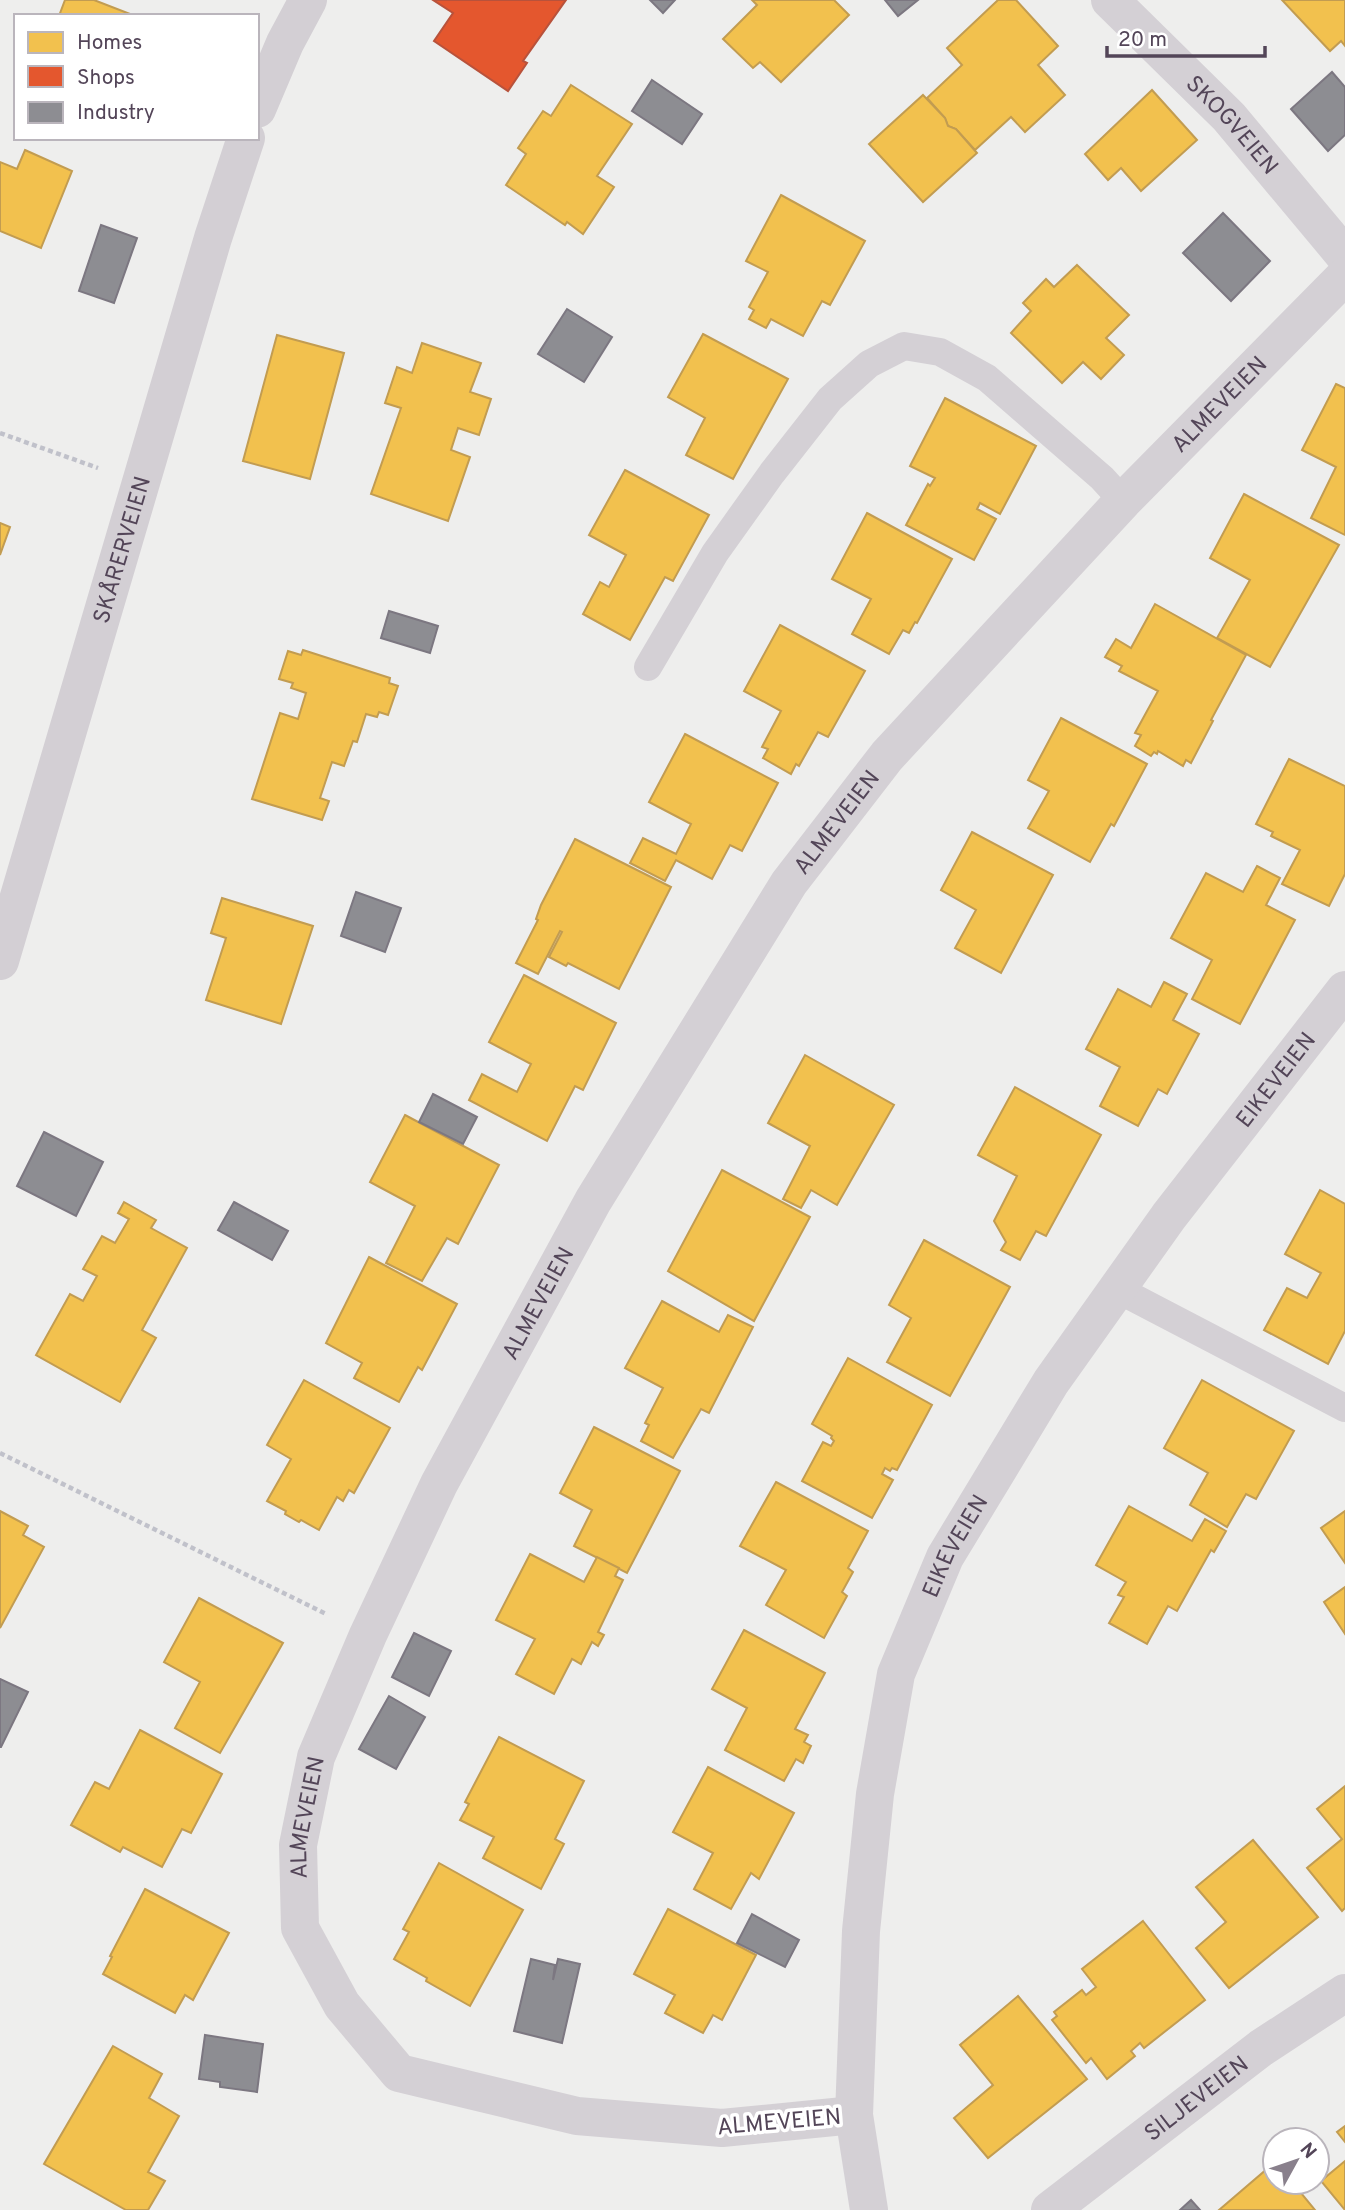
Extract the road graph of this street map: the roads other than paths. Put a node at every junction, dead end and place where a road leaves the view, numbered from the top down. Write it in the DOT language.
graph roads {
  1 [pos="308,0"];
  2 [pos="1110,0"];
  3 [pos="259,104"];
  4 [pos="245,140"];
  5 [pos="1345,256"];
  6 [pos="1345,276"];
  7 [pos="1123,500"];
  8 [pos="648,667"];
  9 [pos="0,961"];
  10 [pos="1345,990"];
  11 [pos="1117,1289"];
  12 [pos="1345,1408"];
  13 [pos="1345,1993"];
  14 [pos="854,2115"];
  15 [pos="869,2210"];
  16 [pos="1050,2210"];
  1 -- 3 [label="street"];
  2 -- 5 [label="street, SKOGVEIEN"];
  4 -- 9 [label="street, SKÅRERVEIEN"];
  6 -- 7 [label="street, ALMEVEIEN"];
  7 -- 8 [label="lane"];
  7 -- 14 [label="street, ALMEVEIEN"];
  10 -- 11 [label="street, EIKEVEIEN"];
  11 -- 12 [label="lane"];
  11 -- 14 [label="street, EIKEVEIEN"];
  13 -- 16 [label="street, SILJEVEIEN"];
  14 -- 15 [label="street, EIKEVEIEN"];
}
